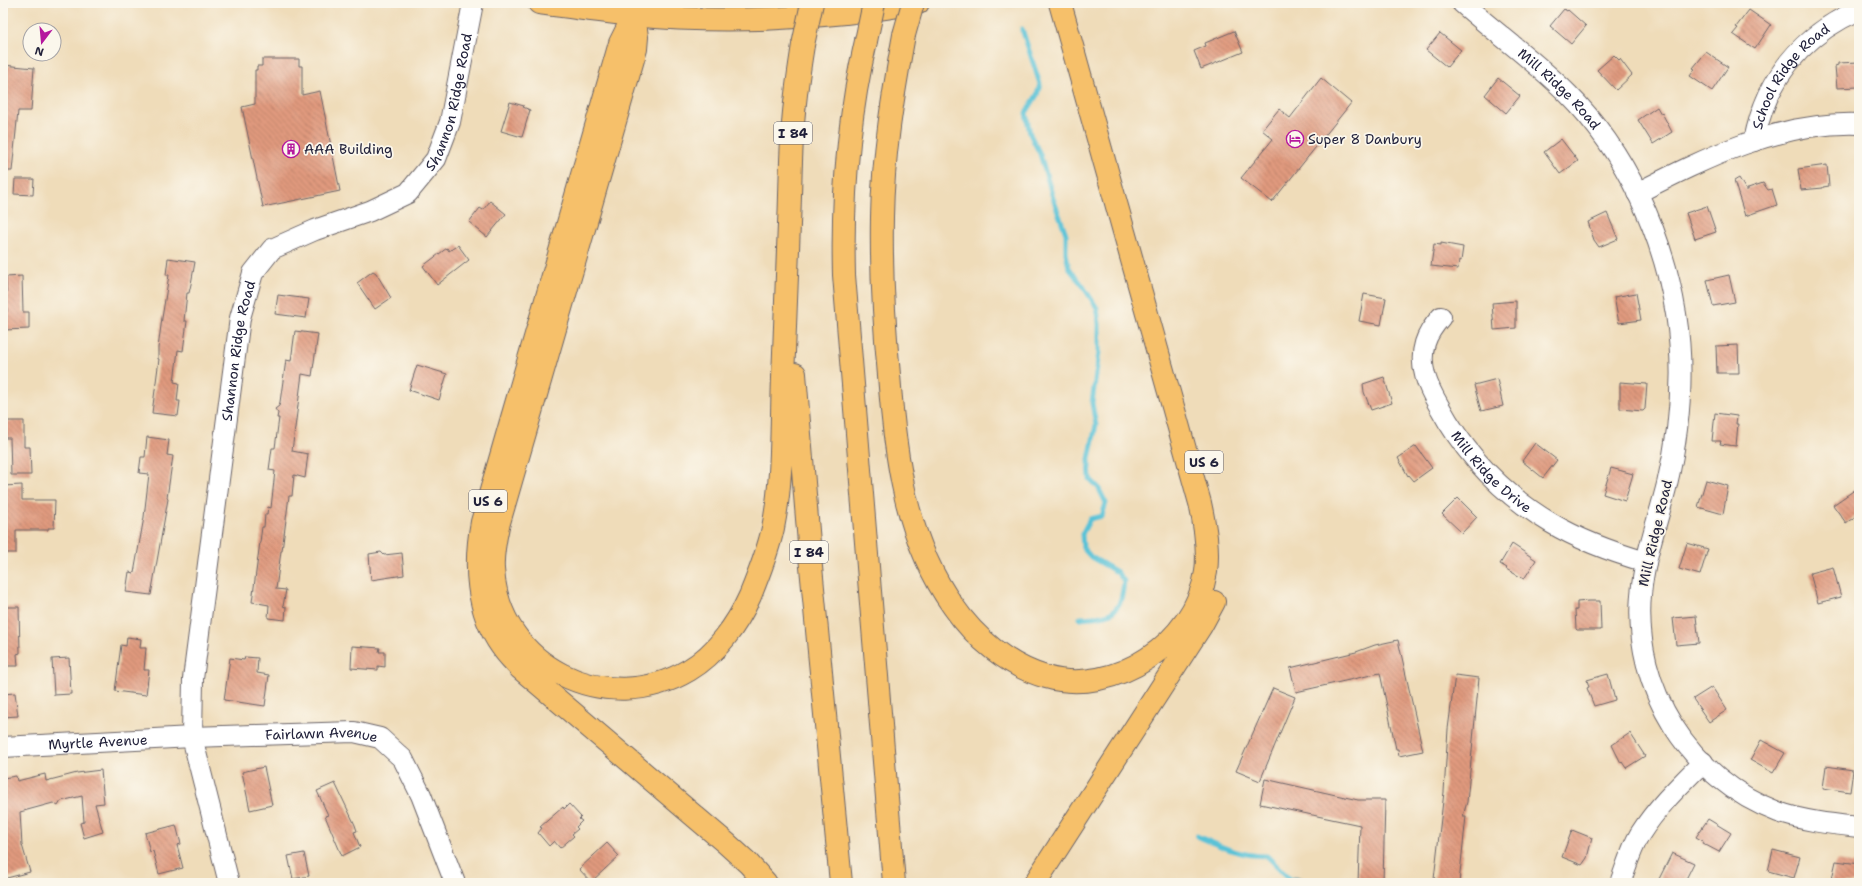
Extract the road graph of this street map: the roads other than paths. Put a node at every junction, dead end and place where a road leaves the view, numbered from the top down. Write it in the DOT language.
graph roads {
  1 [pos="473,3"];
  2 [pos="539,3"];
  3 [pos="812,3"];
  4 [pos="874,3"];
  5 [pos="912,3"];
  6 [pos="918,3"];
  7 [pos="1060,3"];
  8 [pos="1075,3"];
  9 [pos="1462,3"];
  10 [pos="636,9"];
  11 [pos="1859,10"];
  12 [pos="1859,124"];
  13 [pos="1754,141"];
  14 [pos="1637,193"];
  15 [pos="790,221"];
  16 [pos="1441,317"];
  17 [pos="1646,562"];
  18 [pos="192,737"];
  19 [pos="3,747"];
  20 [pos="1703,762"];
  21 [pos="1859,828"];
  22 [pos="229,883"];
  23 [pos="455,883"];
  24 [pos="766,883"];
  25 [pos="841,883"];
  26 [pos="894,883"];
  27 [pos="1035,883"];
  28 [pos="1620,883"];
  1 -- 18 [label="street, Shannon Ridge Road"];
  2 -- 10 [label="main road"];
  3 -- 15 [label="main road, I 84, bridge"];
  4 -- 26 [label="main road, bridge"];
  5 -- 7 [label="main road, bridge"];
  6 -- 10 [label="main road"];
  8 -- 27 [label="main road, US 6"];
  9 -- 14 [label="street, Mill Ridge Road"];
  10 -- 15 [label="main road"];
  10 -- 24 [label="main road, US 6"];
  11 -- 13 [label="street, School Ridge Road"];
  12 -- 13 [label="street"];
  13 -- 14 [label="street"];
  14 -- 17 [label="street, Mill Ridge Road"];
  15 -- 25 [label="main road, I 84"];
  16 -- 17 [label="street, Mill Ridge Drive"];
  17 -- 20 [label="street, Mill Ridge Road"];
  18 -- 19 [label="street, Myrtle Avenue"];
  18 -- 22 [label="street, Shannon Ridge Road"];
  18 -- 23 [label="street, Fairlawn Avenue"];
  20 -- 21 [label="street, Mill Ridge Road"];
  20 -- 28 [label="street"];
}
